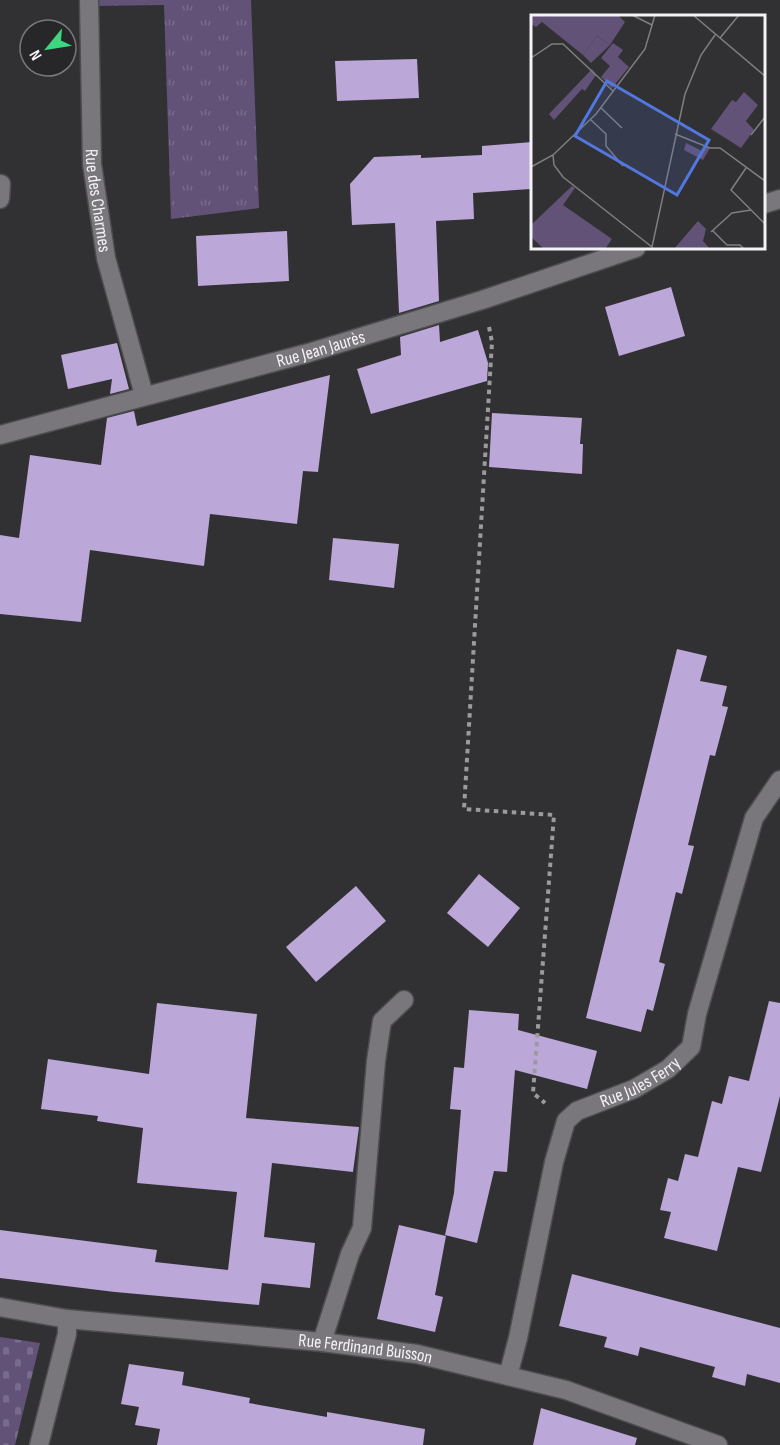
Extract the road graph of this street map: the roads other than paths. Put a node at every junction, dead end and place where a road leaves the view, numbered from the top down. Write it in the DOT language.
graph roads {
  1 [pos="89,0"];
  2 [pos="780,199"];
  3 [pos="765,204"];
  4 [pos="633,249"];
  5 [pos="144,396"];
  6 [pos="0,435"];
  7 [pos="780,780"];
  8 [pos="404,1000"];
  9 [pos="0,1307"];
  10 [pos="67,1319"];
  11 [pos="322,1342"];
  12 [pos="508,1376"];
  13 [pos="39,1445"];
  14 [pos="718,1445"];
  1 -- 5 [label="street, Rue des Charmes"];
  2 -- 3 [label="street"];
  4 -- 5 [label="street, Rue Jean Jaurès"];
  5 -- 6 [label="street, Rue Jean Jaurès"];
  7 -- 12 [label="street, Rue Jules Ferry"];
  8 -- 11 [label="street"];
  9 -- 10 [label="street, Rue Ferdinand Buisson"];
  10 -- 11 [label="street, Rue Ferdinand Buisson"];
  10 -- 13 [label="street"];
  11 -- 12 [label="street, Rue Ferdinand Buisson"];
  12 -- 14 [label="street, Rue Ferdinand Buisson"];
}
